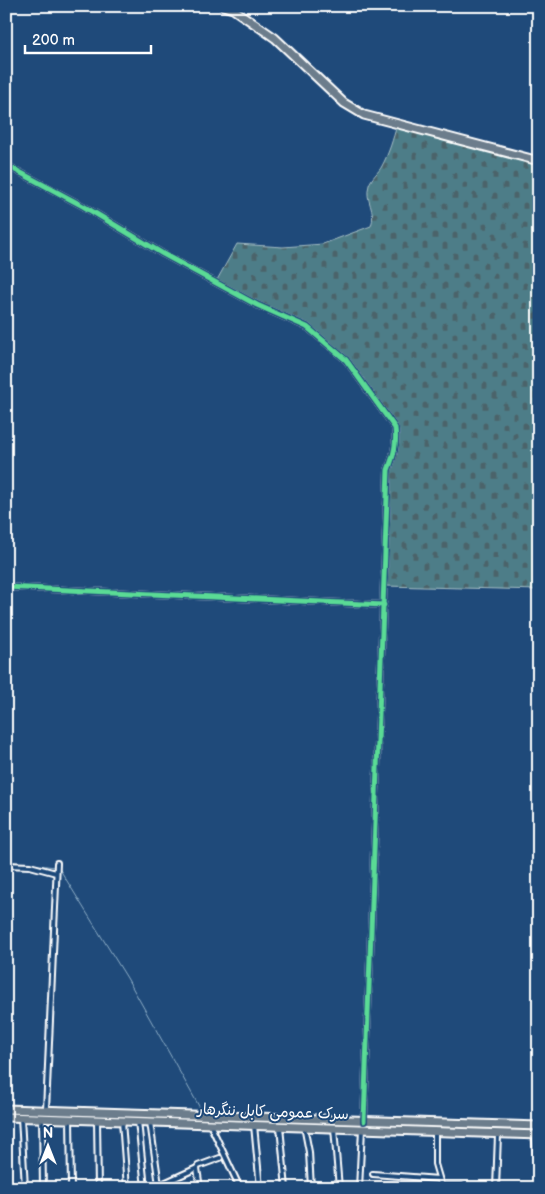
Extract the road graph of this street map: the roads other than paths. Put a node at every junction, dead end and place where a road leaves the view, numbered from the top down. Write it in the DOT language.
graph roads {
  1 [pos="223,6"];
  2 [pos="539,161"];
  3 [pos="6,165"];
  4 [pos="6,587"];
  5 [pos="384,604"];
  6 [pos="57,863"];
  7 [pos="6,865"];
  8 [pos="56,873"];
  9 [pos="6,1109"];
  10 [pos="44,1115"];
  11 [pos="6,1117"];
  12 [pos="21,1117"];
  13 [pos="70,1118"];
  14 [pos="97,1120"];
  15 [pos="122,1120"];
  16 [pos="138,1121"];
  17 [pos="364,1121"];
  18 [pos="150,1122"];
  19 [pos="210,1124"];
  20 [pos="254,1125"];
  21 [pos="280,1126"];
  22 [pos="304,1126"];
  23 [pos="539,1126"];
  24 [pos="334,1127"];
  25 [pos="363,1130"];
  26 [pos="435,1132"];
  27 [pos="537,1135"];
  28 [pos="498,1136"];
  29 [pos="220,1158"];
  30 [pos="197,1168"];
  31 [pos="372,1174"];
  32 [pos="439,1179"];
  33 [pos="158,1185"];
  34 [pos="461,1186"];
  35 [pos="441,1187"];
  36 [pos="25,1188"];
  37 [pos="44,1188"];
  38 [pos="71,1188"];
  39 [pos="98,1188"];
  40 [pos="127,1188"];
  41 [pos="144,1188"];
  42 [pos="152,1188"];
  43 [pos="200,1188"];
  44 [pos="240,1188"];
  45 [pos="260,1188"];
  46 [pos="286,1188"];
  47 [pos="311,1188"];
  48 [pos="339,1188"];
  49 [pos="359,1188"];
  50 [pos="496,1188"];
  51 [pos="538,1188"];
  1 -- 2 [label="highway"];
  3 -- 5 [label="street"];
  4 -- 5 [label="street"];
  5 -- 17 [label="street"];
  6 -- 8 [label="street"];
  7 -- 8 [label="street"];
  8 -- 10 [label="street"];
  9 -- 10 [label="highway, سرک عمومی کابل ننگرهار"];
  10 -- 12 [label="highway, سرک عمومی کابل ننگرهار"];
  10 -- 13 [label="highway, سرک عمومی کابل ننگرهار"];
  10 -- 17 [label="highway, سرک عمومی کابل ننگرهار"];
  10 -- 37 [label="street"];
  11 -- 12 [label="highway, سرک عمومی کابل ننگرهار"];
  12 -- 36 [label="street"];
  13 -- 14 [label="highway, سرک عمومی کابل ننگرهار"];
  13 -- 38 [label="street"];
  14 -- 15 [label="highway, سرک عمومی کابل ننگرهار"];
  14 -- 39 [label="street"];
  15 -- 16 [label="highway, سرک عمومی کابل ننگرهار"];
  15 -- 40 [label="street"];
  16 -- 18 [label="highway, سرک عمومی کابل ننگرهار"];
  16 -- 41 [label="street"];
  17 -- 23 [label="highway, سرک عمومی کابل ننگرهار"];
  17 -- 25 [label="highway"];
  18 -- 19 [label="highway, سرک عمومی کابل ننگرهار"];
  18 -- 33 [label="street"];
  19 -- 20 [label="highway, سرک عمومی کابل ننگرهار"];
  19 -- 44 [label="street"];
  20 -- 21 [label="highway, سرک عمومی کابل ننگرهار"];
  20 -- 45 [label="street"];
  21 -- 22 [label="highway, سرک عمومی کابل ننگرهار"];
  21 -- 46 [label="street"];
  22 -- 24 [label="highway, سرک عمومی کابل ننگرهار"];
  22 -- 47 [label="street"];
  24 -- 25 [label="highway, سرک عمومی کابل ننگرهار"];
  24 -- 48 [label="street"];
  25 -- 26 [label="highway, سرک عمومی کابل ننگرهار"];
  25 -- 49 [label="street"];
  26 -- 28 [label="highway, سرک عمومی کابل ننگرهار"];
  26 -- 32 [label="street"];
  27 -- 28 [label="highway, سرک عمومی کابل ننگرهار"];
  27 -- 51 [label="street"];
  28 -- 50 [label="street"];
  29 -- 30 [label="street"];
  30 -- 33 [label="street"];
  30 -- 43 [label="street"];
  31 -- 32 [label="street"];
  32 -- 35 [label="street"];
  33 -- 42 [label="street"];
  34 -- 35 [label="street"];
}
